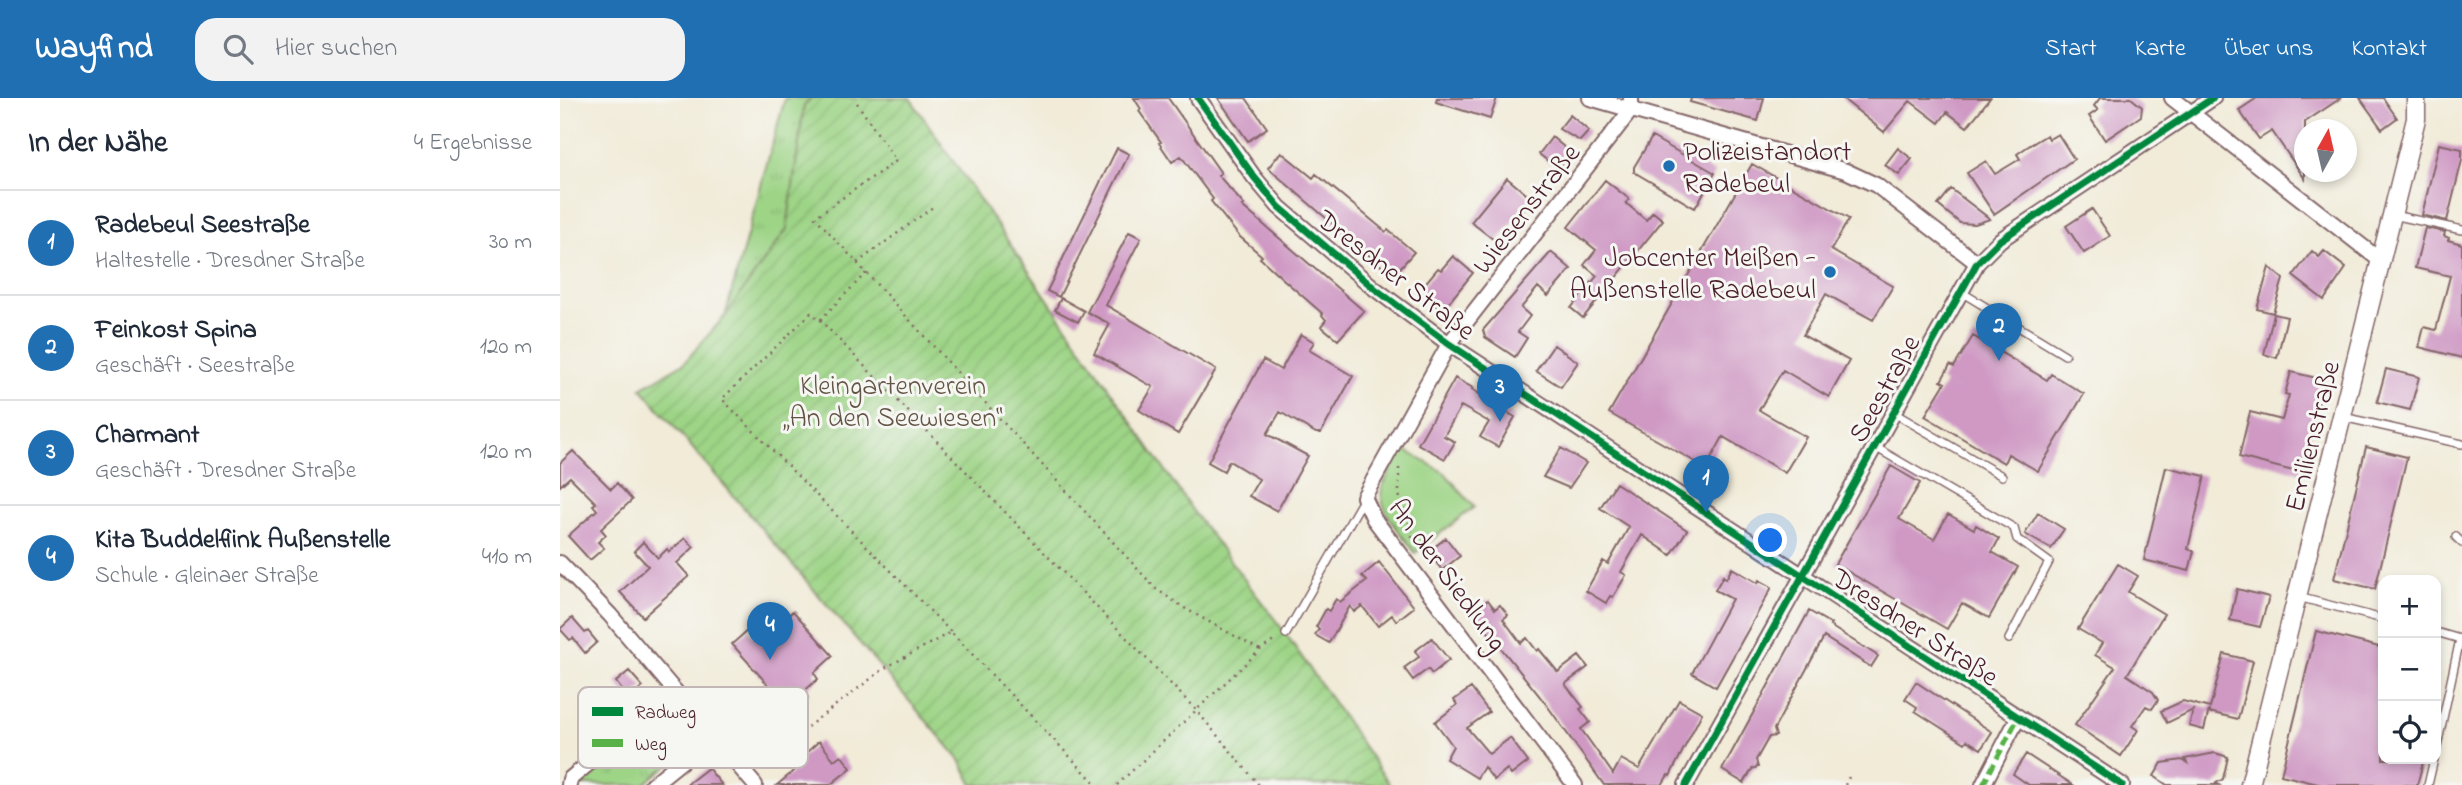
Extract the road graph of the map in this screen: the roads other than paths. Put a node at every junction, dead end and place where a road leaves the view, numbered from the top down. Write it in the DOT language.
graph roads {
  1 [pos="1198,98"];
  2 [pos="1590,98"];
  3 [pos="2172,98"];
  4 [pos="2213,98"];
  5 [pos="2416,98"];
  6 [pos="1631,104"];
  7 [pos="2190,112"];
  8 [pos="2393,215"];
  9 [pos="2462,230"];
  10 [pos="2381,261"];
  11 [pos="1977,263"];
  12 [pos="1961,292"];
  13 [pos="1449,344"];
  14 [pos="2066,355"];
  15 [pos="1893,413"];
  16 [pos="2342,417"];
  17 [pos="2462,444"];
  18 [pos="1874,446"];
  19 [pos="2002,476"];
  20 [pos="1364,498"];
  21 [pos="560,563"];
  22 [pos="1801,576"];
  23 [pos="2297,596"];
  24 [pos="2378,618"];
  25 [pos="2441,633"];
  26 [pos="1286,634"];
  27 [pos="2009,639"];
  28 [pos="2458,666"];
  29 [pos="672,687"];
  30 [pos="2018,718"];
  31 [pos="2441,732"];
  32 [pos="2433,764"];
  33 [pos="583,768"];
  34 [pos="673,768"];
  35 [pos="742,768"];
  36 [pos="569,785"];
  37 [pos="652,785"];
  38 [pos="755,785"];
  39 [pos="1575,785"];
  40 [pos="1686,785"];
  41 [pos="1983,785"];
  42 [pos="2122,785"];
  43 [pos="2250,785"];
  44 [pos="2428,785"];
  1 -- 13 [label="street, Dresdner Straße"];
  2 -- 6 [label="street"];
  3 -- 7 [label="street"];
  4 -- 7 [label="street, Seestraße"];
  5 -- 8 [label="street, Emilienstraße"];
  6 -- 11 [label="street"];
  6 -- 13 [label="street, Wiesenstraße"];
  7 -- 10 [label="street"];
  7 -- 11 [label="street, Seestraße"];
  8 -- 9 [label="lane"];
  8 -- 10 [label="street, Emilienstraße"];
  10 -- 16 [label="street, Emilienstraße"];
  11 -- 12 [label="street, Seestraße"];
  12 -- 14 [label="lane"];
  12 -- 15 [label="street, Seestraße"];
  13 -- 20 [label="street, An der Siedlung"];
  13 -- 22 [label="street, Dresdner Straße"];
  15 -- 18 [label="street, Seestraße"];
  15 -- 19 [label="lane"];
  16 -- 17 [label="lane"];
  16 -- 23 [label="street, Emilienstraße"];
  18 -- 22 [label="street, Seestraße"];
  18 -- 27 [label="lane"];
  20 -- 26 [label="lane"];
  20 -- 39 [label="street, An der Siedlung"];
  21 -- 29 [label="street"];
  22 -- 30 [label="street, Dresdner Straße"];
  22 -- 40 [label="street, Seestraße"];
  23 -- 24 [label="lane"];
  23 -- 43 [label="street, Emilienstraße"];
  25 -- 28 [label="lane"];
  28 -- 31 [label="lane"];
  30 -- 41 [label="street"];
  30 -- 42 [label="street, Dresdner Straße"];
  32 -- 44 [label="lane"];
  33 -- 36 [label="street"];
  34 -- 37 [label="street"];
  35 -- 38 [label="street"];
}
